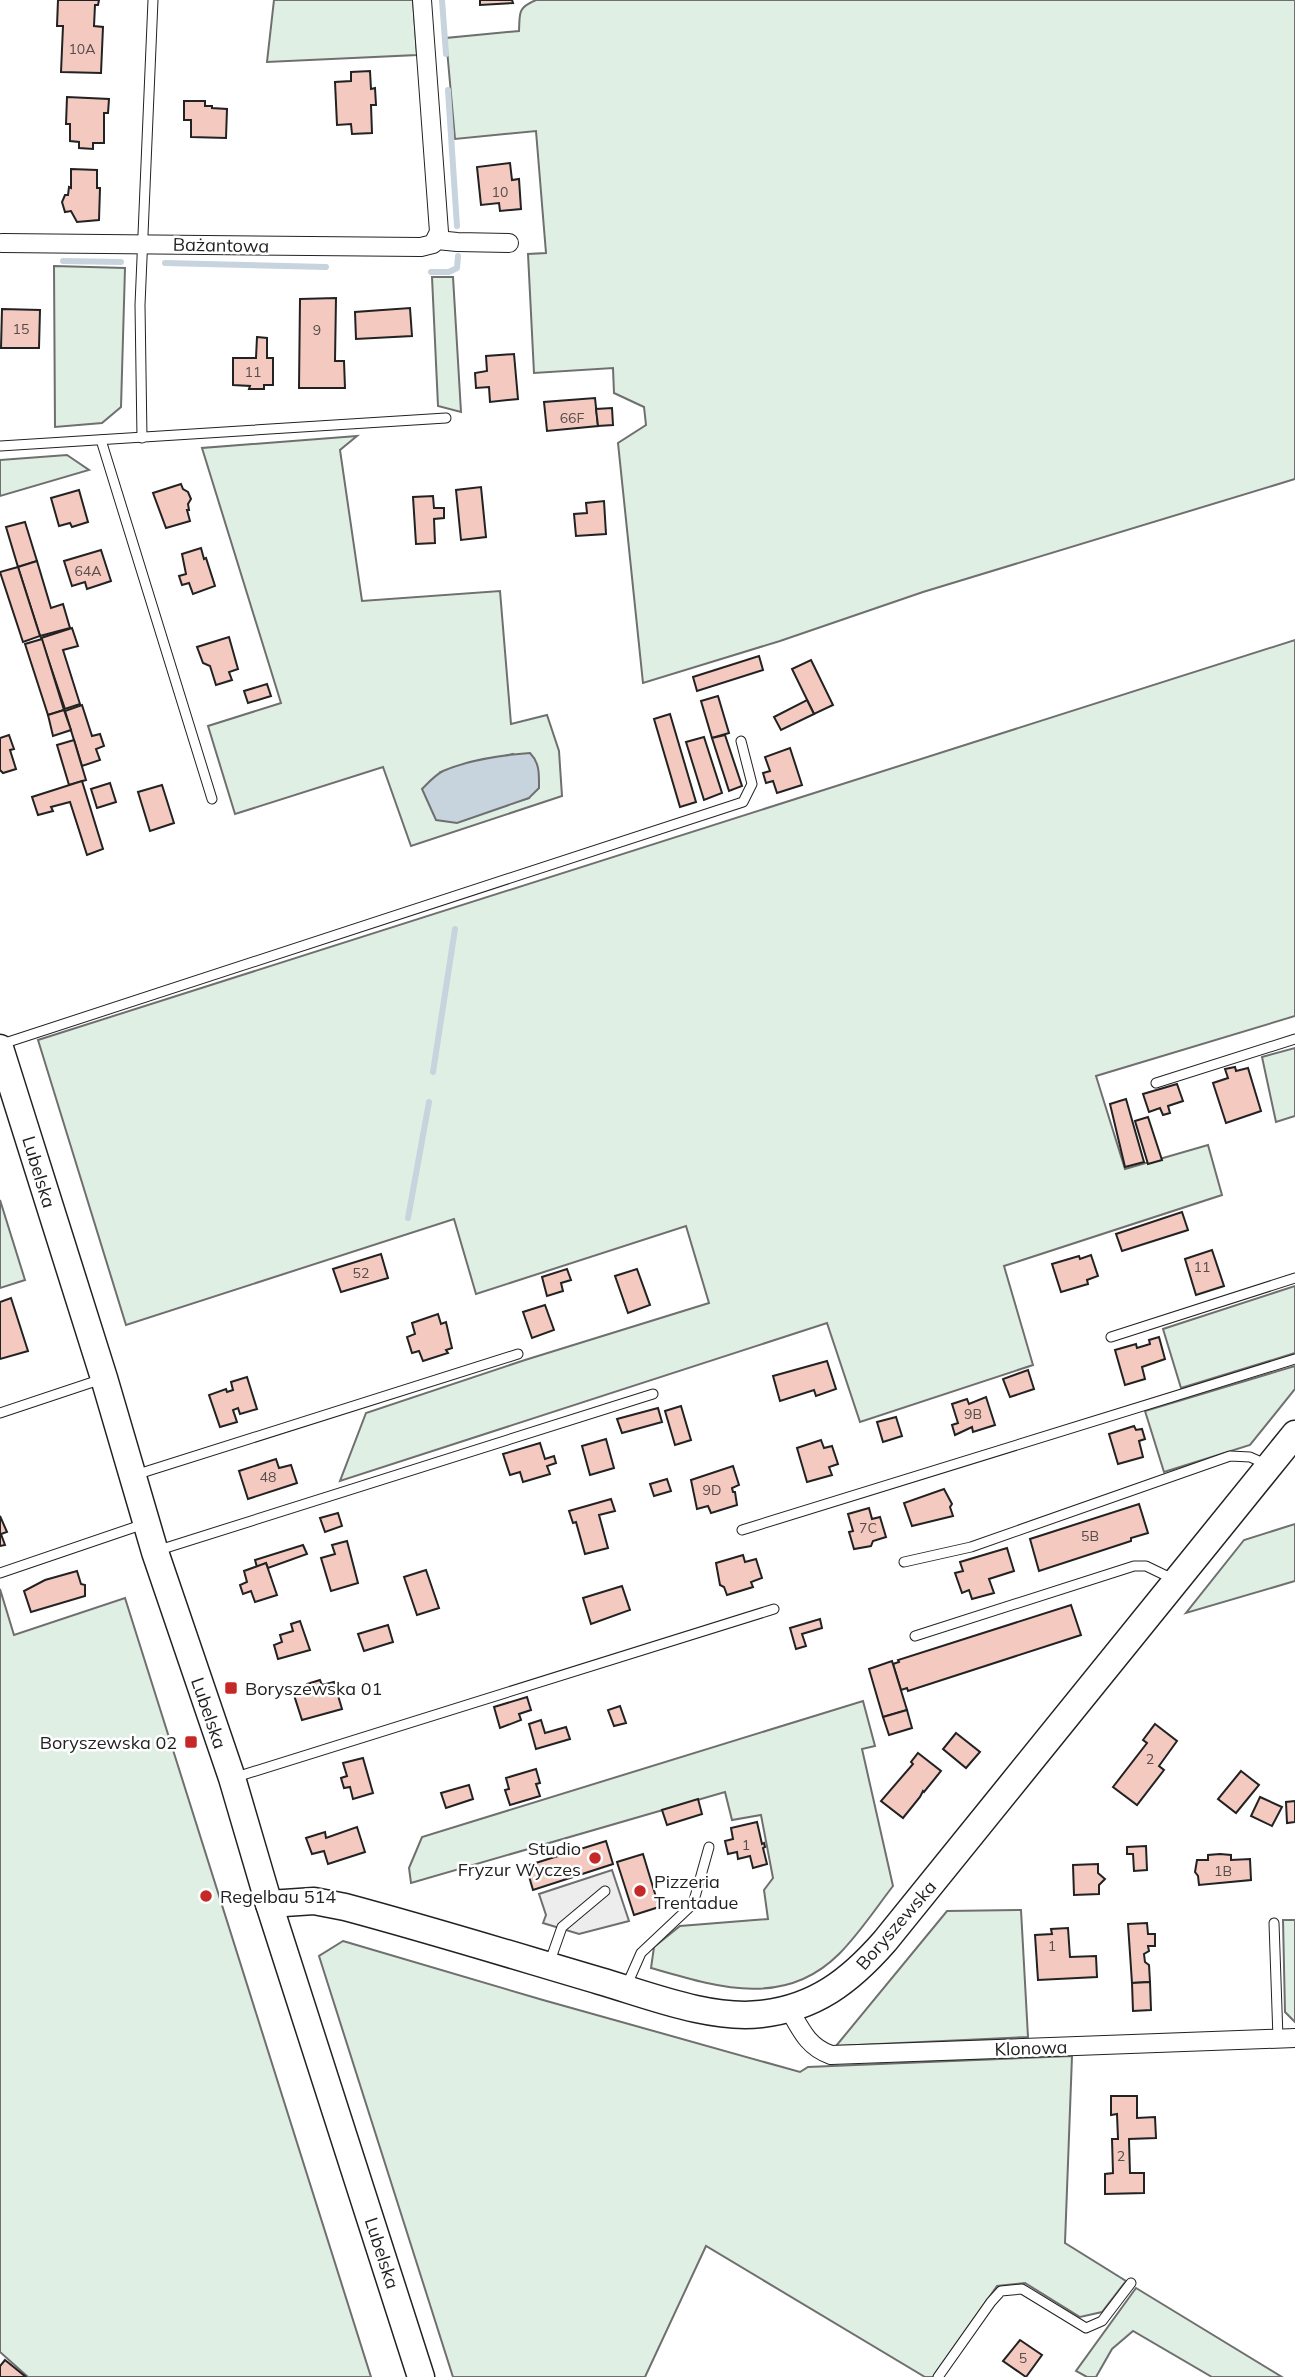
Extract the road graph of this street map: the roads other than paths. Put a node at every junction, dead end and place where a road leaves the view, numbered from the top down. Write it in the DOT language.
graph roads {
  1 [pos="153,0"];
  2 [pos="422,0"];
  3 [pos="437,240"];
  4 [pos="2,243"];
  5 [pos="509,243"];
  6 [pos="142,245"];
  7 [pos="446,418"];
  8 [pos="142,438"];
  9 [pos="101,440"];
  10 [pos="0,446"];
  11 [pos="741,741"];
  12 [pos="212,799"];
  13 [pos="1295,1039"];
  14 [pos="0,1046"];
  15 [pos="1156,1083"];
  16 [pos="1295,1278"];
  17 [pos="1111,1337"];
  18 [pos="518,1354"];
  19 [pos="1295,1359"];
  20 [pos="104,1378"];
  21 [pos="653,1394"];
  22 [pos="0,1413"];
  23 [pos="1295,1434"];
  24 [pos="1270,1466"];
  25 [pos="133,1476"];
  26 [pos="147,1523"];
  27 [pos="742,1530"];
  28 [pos="155,1552"];
  29 [pos="904,1562"];
  30 [pos="0,1573"];
  31 [pos="1176,1581"];
  32 [pos="774,1609"];
  33 [pos="915,1636"];
  34 [pos="232,1778"];
  35 [pos="709,1847"];
  36 [pos="605,1891"];
  37 [pos="269,1904"];
  38 [pos="1274,1923"];
  39 [pos="548,1966"];
  40 [pos="625,1989"];
  41 [pos="789,2009"];
  42 [pos="1287,2038"];
  43 [pos="1131,2283"];
  44 [pos="421,2377"];
  45 [pos="938,2377"];
  1 -- 6 [label="lane"];
  2 -- 3 [label="street"];
  3 -- 5 [label="street, Bażantowa"];
  3 -- 6 [label="street, Bażantowa"];
  4 -- 6 [label="street, Bażantowa"];
  6 -- 8 [label="lane"];
  7 -- 8 [label="lane"];
  8 -- 9 [label="lane"];
  9 -- 10 [label="lane"];
  9 -- 12 [label="lane"];
  11 -- 14 [label="lane"];
  13 -- 15 [label="lane"];
  14 -- 20 [label="main road, Lubelska"];
  16 -- 17 [label="lane"];
  18 -- 25 [label="lane"];
  19 -- 27 [label="lane"];
  20 -- 22 [label="lane"];
  20 -- 25 [label="main road, Lubelska"];
  21 -- 28 [label="lane"];
  23 -- 24 [label="main road, Boryszewska"];
  24 -- 29 [label="lane"];
  24 -- 31 [label="main road, Boryszewska"];
  25 -- 26 [label="main road, Lubelska"];
  26 -- 28 [label="main road, Lubelska"];
  26 -- 30 [label="lane"];
  28 -- 34 [label="main road, Lubelska"];
  31 -- 33 [label="lane"];
  31 -- 41 [label="main road, Boryszewska"];
  32 -- 34 [label="lane"];
  34 -- 37 [label="main road, Lubelska"];
  35 -- 40 [label="lane"];
  36 -- 39 [label="lane"];
  37 -- 39 [label="main road, Boryszewska"];
  37 -- 44 [label="main road, Lubelska"];
  38 -- 42 [label="lane"];
  39 -- 40 [label="main road, Boryszewska"];
  40 -- 41 [label="main road, Boryszewska"];
  41 -- 42 [label="street, Klonowa"];
  43 -- 45 [label="lane"];
}
